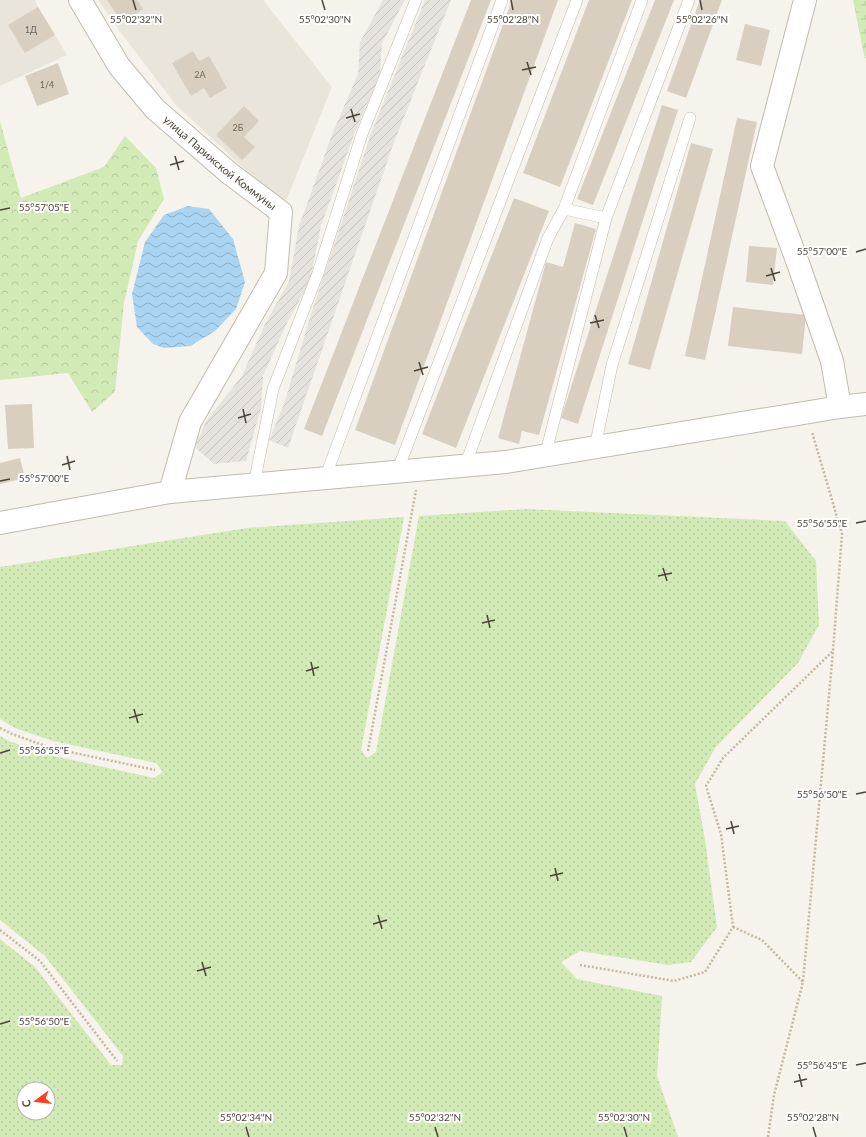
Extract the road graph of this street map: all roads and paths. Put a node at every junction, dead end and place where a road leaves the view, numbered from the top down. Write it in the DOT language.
graph roads {
  1 [pos="80,0"];
  2 [pos="416,0"];
  3 [pos="502,0"];
  4 [pos="577,0"];
  5 [pos="642,0"];
  6 [pos="689,0"];
  7 [pos="805,0"];
  8 [pos="690,118"];
  9 [pos="564,209"];
  10 [pos="606,218"];
  11 [pos="866,404"];
  12 [pos="840,407"];
  13 [pos="806,413"];
  14 [pos="595,447"];
  15 [pos="545,456"];
  16 [pos="465,466"];
  17 [pos="420,470"];
  18 [pos="397,472"];
  19 [pos="325,478"];
  20 [pos="254,484"];
  21 [pos="170,492"];
  22 [pos="0,523"];
  23 [pos="833,651"];
  24 [pos="0,728"];
  25 [pos="368,751"];
  26 [pos="155,770"];
  27 [pos="733,927"];
  28 [pos="0,930"];
  29 [pos="580,964"];
  30 [pos="803,982"];
  31 [pos="117,1060"];
  32 [pos="768,1137"];
  1 -- 21 [label="street, улица Парижской Коммуны"];
  2 -- 20 [label="lane"];
  3 -- 19 [label="lane"];
  4 -- 18 [label="lane"];
  5 -- 9 [label="lane"];
  6 -- 10 [label="lane"];
  7 -- 12 [label="street"];
  8 -- 14 [label="lane"];
  9 -- 10 [label="lane"];
  9 -- 16 [label="lane"];
  10 -- 15 [label="lane"];
  11 -- 12 [label="street"];
  12 -- 13 [label="street"];
  13 -- 14 [label="street"];
  13 -- 23 [label="path"];
  14 -- 15 [label="street"];
  15 -- 16 [label="street"];
  16 -- 17 [label="street"];
  17 -- 18 [label="street"];
  17 -- 25 [label="path"];
  18 -- 19 [label="street"];
  19 -- 20 [label="street"];
  20 -- 21 [label="street"];
  21 -- 22 [label="street"];
  23 -- 27 [label="path"];
  23 -- 30 [label="path"];
  24 -- 26 [label="path"];
  27 -- 29 [label="path"];
  27 -- 30 [label="path"];
  28 -- 31 [label="path"];
  30 -- 32 [label="path"];
}
